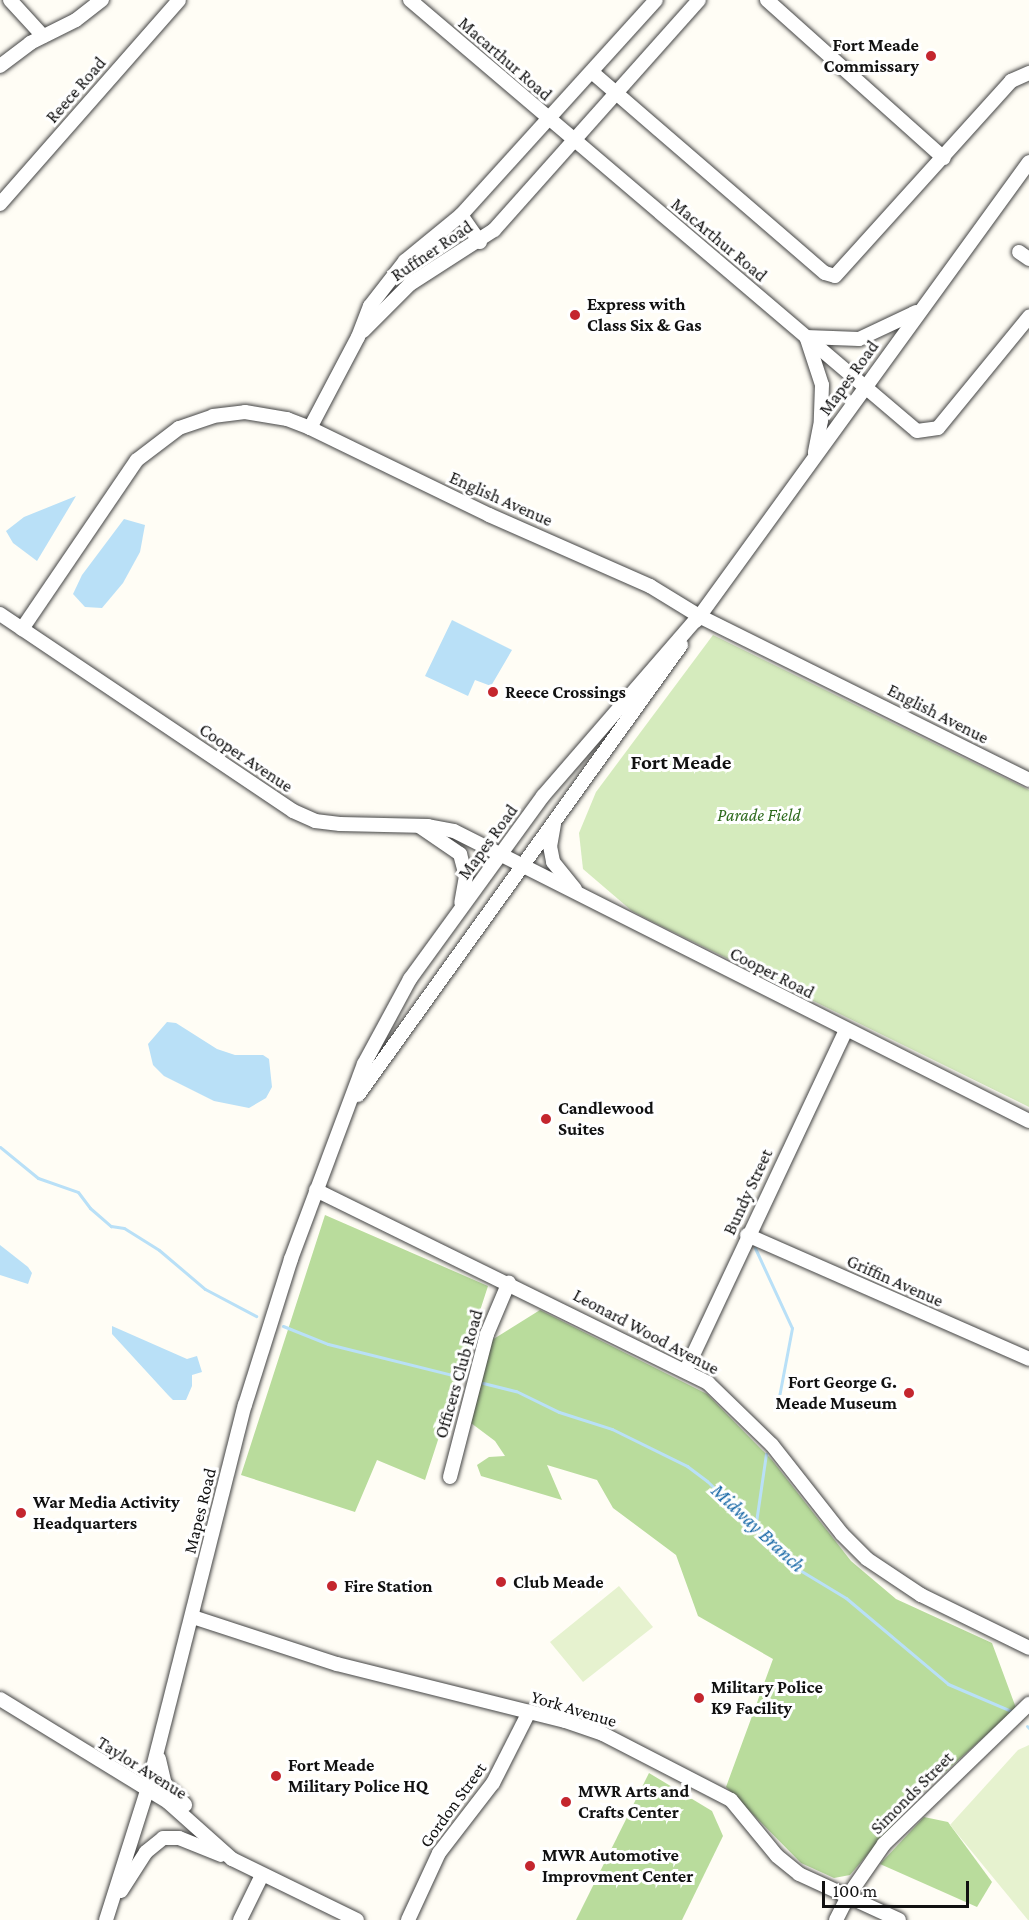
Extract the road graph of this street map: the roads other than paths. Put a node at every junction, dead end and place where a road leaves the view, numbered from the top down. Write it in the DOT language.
graph roads {
  1 [pos="10,0"];
  2 [pos="102,0"];
  3 [pos="179,0"];
  4 [pos="410,0"];
  5 [pos="656,0"];
  6 [pos="699,0"];
  7 [pos="767,0"];
  8 [pos="43,36"];
  9 [pos="0,66"];
  10 [pos="592,73"];
  11 [pos="1029,73"];
  12 [pos="617,94"];
  13 [pos="550,122"];
  14 [pos="574,143"];
  15 [pos="944,158"];
  16 [pos="1029,162"];
  17 [pos="0,204"];
  18 [pos="462,215"];
  19 [pos="480,242"];
  20 [pos="399,269"];
  21 [pos="410,284"];
  22 [pos="920,310"];
  23 [pos="1029,317"];
  24 [pos="358,337"];
  25 [pos="806,337"];
  26 [pos="865,386"];
  27 [pos="310,428"];
  28 [pos="814,457"];
  29 [pos="0,614"];
  30 [pos="699,616"];
  31 [pos="22,629"];
  32 [pos="1029,780"];
  33 [pos="555,821"];
  34 [pos="418,825"];
  35 [pos="501,855"];
  36 [pos="522,866"];
  37 [pos="585,899"];
  38 [pos="458,913"];
  39 [pos="846,1030"];
  40 [pos="344,1116"];
  41 [pos="1029,1121"];
  42 [pos="316,1190"];
  43 [pos="747,1236"];
  44 [pos="509,1282"];
  45 [pos="1029,1359"];
  46 [pos="686,1370"];
  47 [pos="450,1477"];
  48 [pos="193,1617"];
  49 [pos="1029,1648"];
  50 [pos="0,1699"];
  51 [pos="1029,1704"];
  52 [pos="529,1712"];
  53 [pos="158,1749"];
  54 [pos="147,1791"];
  55 [pos="232,1859"];
  56 [pos="262,1875"];
  57 [pos="848,1896"];
  58 [pos="106,1919"];
  59 [pos="240,1920"];
  60 [pos="357,1920"];
  61 [pos="408,1920"];
  62 [pos="836,1920"];
  63 [pos="899,1920"];
  1 -- 8 [label="street"];
  2 -- 8 [label="street"];
  3 -- 17 [label="street, Reece Road"];
  4 -- 13 [label="street, Macarthur Road"];
  5 -- 10 [label="street, Ruffner Road"];
  6 -- 12 [label="street, Ruffner Road"];
  7 -- 15 [label="street"];
  8 -- 9 [label="street"];
  10 -- 12 [label="street"];
  10 -- 13 [label="street, Ruffner Road"];
  11 -- 15 [label="street"];
  12 -- 14 [label="street, Ruffner Road"];
  12 -- 15 [label="street"];
  13 -- 14 [label="street, MacArthur Road"];
  13 -- 18 [label="street, Ruffner Road"];
  14 -- 19 [label="street, Ruffner Road"];
  14 -- 25 [label="street, MacArthur Road"];
  16 -- 22 [label="street, Mapes Road"];
  18 -- 19 [label="street"];
  18 -- 20 [label="street, Ruffner Road"];
  19 -- 21 [label="street, Ruffner Road"];
  20 -- 21 [label="street"];
  20 -- 24 [label="street, Ruffner Road"];
  21 -- 24 [label="street, Ruffner Road"];
  22 -- 25 [label="street"];
  22 -- 26 [label="street, Mapes Road"];
  23 -- 26 [label="street, MacArthur Road"];
  24 -- 27 [label="street, Ruffner Road"];
  25 -- 26 [label="street, MacArthur Road"];
  25 -- 28 [label="street"];
  26 -- 28 [label="street, Mapes Road"];
  27 -- 30 [label="street, English Avenue"];
  27 -- 31 [label="street, English Avenue"];
  28 -- 30 [label="street, Mapes Road"];
  29 -- 31 [label="street, Cooper Avenue"];
  30 -- 32 [label="street, English Avenue"];
  30 -- 33 [label="street, Mapes Road"];
  30 -- 35 [label="street, Mapes Road"];
  31 -- 34 [label="street, Cooper Avenue"];
  33 -- 36 [label="street, Mapes Road"];
  33 -- 37 [label="street"];
  34 -- 35 [label="street, Cooper Avenue"];
  34 -- 38 [label="street"];
  35 -- 36 [label="street, Cooper Road"];
  35 -- 38 [label="street, Mapes Road"];
  36 -- 37 [label="street, Cooper Road"];
  36 -- 40 [label="street, Mapes Road"];
  37 -- 39 [label="street, Cooper Road"];
  38 -- 40 [label="street, Mapes Road"];
  39 -- 41 [label="street, Cooper Road"];
  39 -- 43 [label="street, Bundy Street"];
  40 -- 42 [label="street, Mapes Road"];
  42 -- 44 [label="street, Leonard Wood Avenue"];
  42 -- 48 [label="street, Mapes Road"];
  43 -- 45 [label="street, Griffin Avenue"];
  43 -- 46 [label="street, Bundy Street"];
  44 -- 46 [label="street, Leonard Wood Avenue"];
  44 -- 47 [label="street, Officers Club Road"];
  46 -- 49 [label="street, Leonard Wood Avenue"];
  48 -- 52 [label="street, York Avenue"];
  48 -- 53 [label="street, Mapes Road"];
  50 -- 54 [label="street, Taylor Avenue"];
  51 -- 57 [label="street, Simonds Street"];
  52 -- 57 [label="street, York Avenue"];
  52 -- 61 [label="street, Gordon Street"];
  53 -- 54 [label="street, Mapes Road"];
  53 -- 55 [label="street"];
  54 -- 55 [label="street, Taylor Avenue"];
  54 -- 58 [label="street, Mapes Road"];
  55 -- 56 [label="street, Taylor Avenue"];
  55 -- 58 [label="street"];
  56 -- 59 [label="street"];
  56 -- 60 [label="street, Taylor Avenue"];
  57 -- 62 [label="street, Simonds Street"];
  57 -- 63 [label="street, York Avenue"];
}
